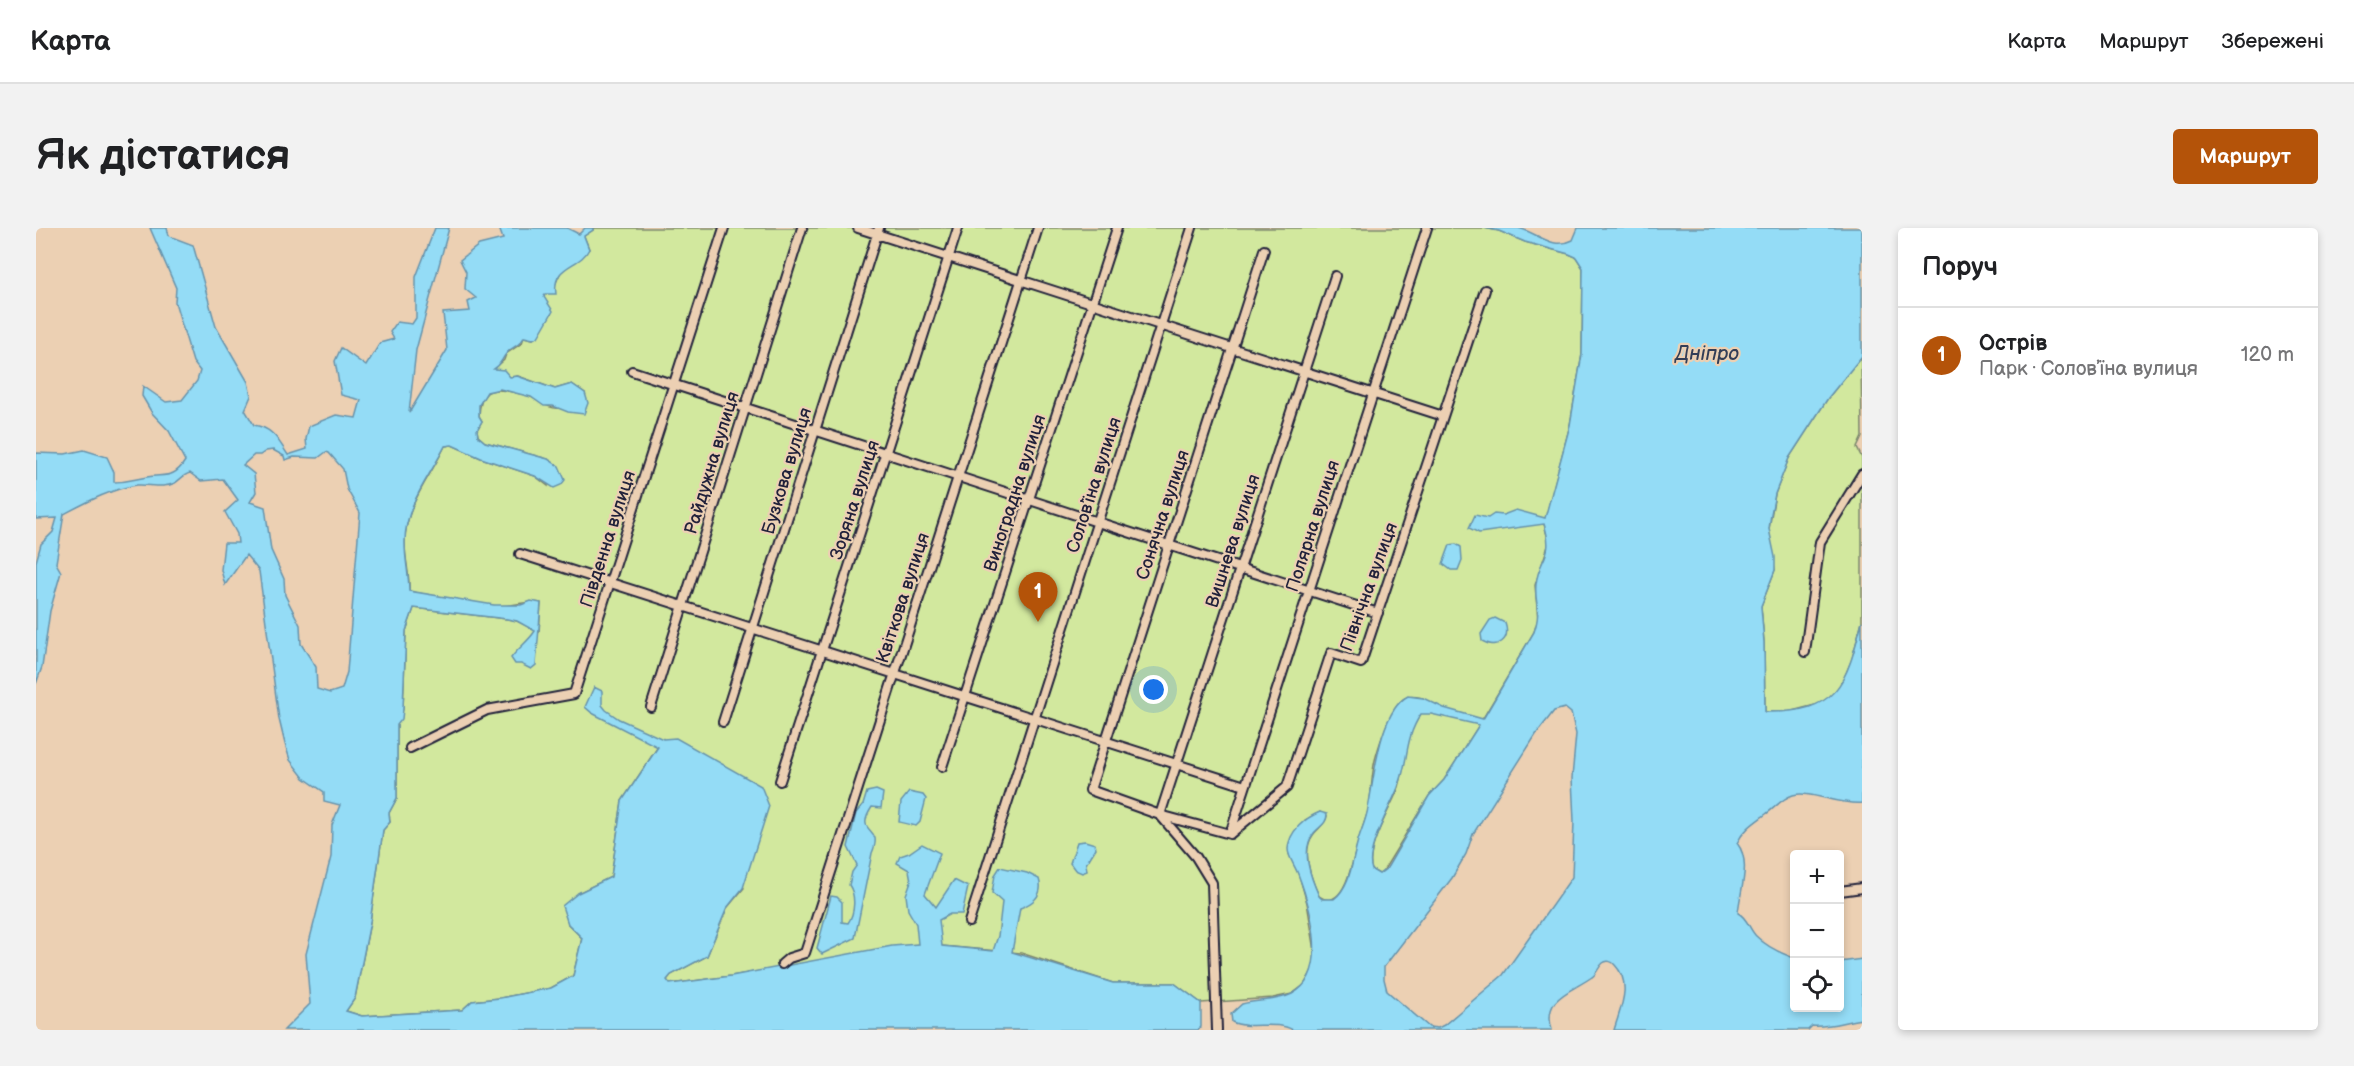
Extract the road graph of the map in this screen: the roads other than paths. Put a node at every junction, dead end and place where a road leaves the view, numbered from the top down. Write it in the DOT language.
graph roads {
  1 [pos="724,228"];
  2 [pos="802,228"];
  3 [pos="858,228"];
  4 [pos="958,228"];
  5 [pos="1038,228"];
  6 [pos="1117,228"];
  7 [pos="1192,228"];
  8 [pos="1427,228"];
  9 [pos="878,231"];
  10 [pos="1264,250"];
  11 [pos="948,257"];
  12 [pos="1335,276"];
  13 [pos="1021,280"];
  14 [pos="1485,290"];
  15 [pos="1092,303"];
  16 [pos="1161,325"];
  17 [pos="1233,348"];
  18 [pos="632,371"];
  19 [pos="1304,371"];
  20 [pos="674,384"];
  21 [pos="1373,393"];
  22 [pos="746,408"];
  23 [pos="1443,416"];
  24 [pos="815,430"];
  25 [pos="885,453"];
  26 [pos="1862,474"];
  27 [pos="958,477"];
  28 [pos="1029,500"];
  29 [pos="1098,522"];
  30 [pos="1169,545"];
  31 [pos="520,554"];
  32 [pos="1240,568"];
  33 [pos="609,583"];
  34 [pos="1308,591"];
  35 [pos="683,607"];
  36 [pos="1378,613"];
  37 [pos="753,629"];
  38 [pos="822,652"];
  39 [pos="1805,652"];
  40 [pos="894,675"];
  41 [pos="964,698"];
  42 [pos="651,707"];
  43 [pos="1035,718"];
  44 [pos="723,722"];
  45 [pos="1105,742"];
  46 [pos="410,747"];
  47 [pos="1175,764"];
  48 [pos="942,767"];
  49 [pos="780,781"];
  50 [pos="1245,786"];
  51 [pos="1160,815"];
  52 [pos="1230,834"];
  53 [pos="1862,888"];
  54 [pos="1844,890"];
  55 [pos="969,922"];
  56 [pos="782,964"];
  57 [pos="1217,1030"];
  1 -- 20 [label="street, Південна вулиця"];
  2 -- 22 [label="street, Райдужна вулиця"];
  3 -- 9 [label="street"];
  4 -- 11 [label="street, Зоряна вулиця"];
  5 -- 13 [label="street, Квіткова вулиця"];
  6 -- 15 [label="street, Виноградна вулиця"];
  7 -- 16 [label="street, Соловʼїна вулиця"];
  8 -- 21 [label="street, Полярна вулиця"];
  9 -- 11 [label="street"];
  9 -- 24 [label="street, Бузкова вулиця"];
  10 -- 17 [label="street, Сонячна вулиця"];
  11 -- 13 [label="street"];
  11 -- 25 [label="street, Зоряна вулиця"];
  12 -- 19 [label="street, Вишнева вулиця"];
  13 -- 15 [label="street"];
  13 -- 27 [label="street, Квіткова вулиця"];
  14 -- 23 [label="street, Північна вулиця"];
  15 -- 16 [label="street"];
  15 -- 28 [label="street, Виноградна вулиця"];
  16 -- 17 [label="street"];
  16 -- 29 [label="street, Соловʼїна вулиця"];
  17 -- 19 [label="street"];
  17 -- 30 [label="street, Сонячна вулиця"];
  18 -- 20 [label="street"];
  19 -- 21 [label="street"];
  19 -- 32 [label="street, Вишнева вулиця"];
  20 -- 22 [label="street"];
  20 -- 33 [label="street, Південна вулиця"];
  21 -- 23 [label="street"];
  21 -- 34 [label="street, Полярна вулиця"];
  22 -- 24 [label="street"];
  22 -- 35 [label="street, Райдужна вулиця"];
  23 -- 36 [label="street, Північна вулиця"];
  24 -- 25 [label="street"];
  24 -- 37 [label="street, Бузкова вулиця"];
  25 -- 27 [label="street"];
  25 -- 38 [label="street, Зоряна вулиця"];
  26 -- 39 [label="street"];
  27 -- 28 [label="street"];
  27 -- 40 [label="street, Квіткова вулиця"];
  28 -- 29 [label="street"];
  28 -- 41 [label="street, Виноградна вулиця"];
  29 -- 30 [label="street"];
  29 -- 43 [label="street, Соловʼїна вулиця"];
  30 -- 32 [label="street"];
  30 -- 45 [label="street, Сонячна вулиця"];
  31 -- 33 [label="street"];
  32 -- 34 [label="street"];
  32 -- 47 [label="street, Вишнева вулиця"];
  33 -- 35 [label="street"];
  33 -- 46 [label="street, Південна вулиця"];
  34 -- 36 [label="street"];
  34 -- 50 [label="street, Полярна вулиця"];
  35 -- 37 [label="street"];
  35 -- 42 [label="street, Райдужна вулиця"];
  36 -- 52 [label="street, Північна вулиця"];
  37 -- 38 [label="street"];
  37 -- 44 [label="street, Бузкова вулиця"];
  38 -- 40 [label="street"];
  38 -- 49 [label="street, Зоряна вулиця"];
  40 -- 41 [label="street"];
  40 -- 56 [label="street, Квіткова вулиця"];
  41 -- 43 [label="street"];
  41 -- 48 [label="street, Виноградна вулиця"];
  43 -- 45 [label="street"];
  43 -- 55 [label="street, Соловʼїна вулиця"];
  45 -- 47 [label="street"];
  45 -- 51 [label="street, Сонячна вулиця"];
  47 -- 50 [label="street"];
  47 -- 51 [label="street, Вишнева вулиця"];
  50 -- 52 [label="street, Полярна вулиця"];
  51 -- 52 [label="street"];
  51 -- 57 [label="street"];
  53 -- 54 [label="street"];
}
